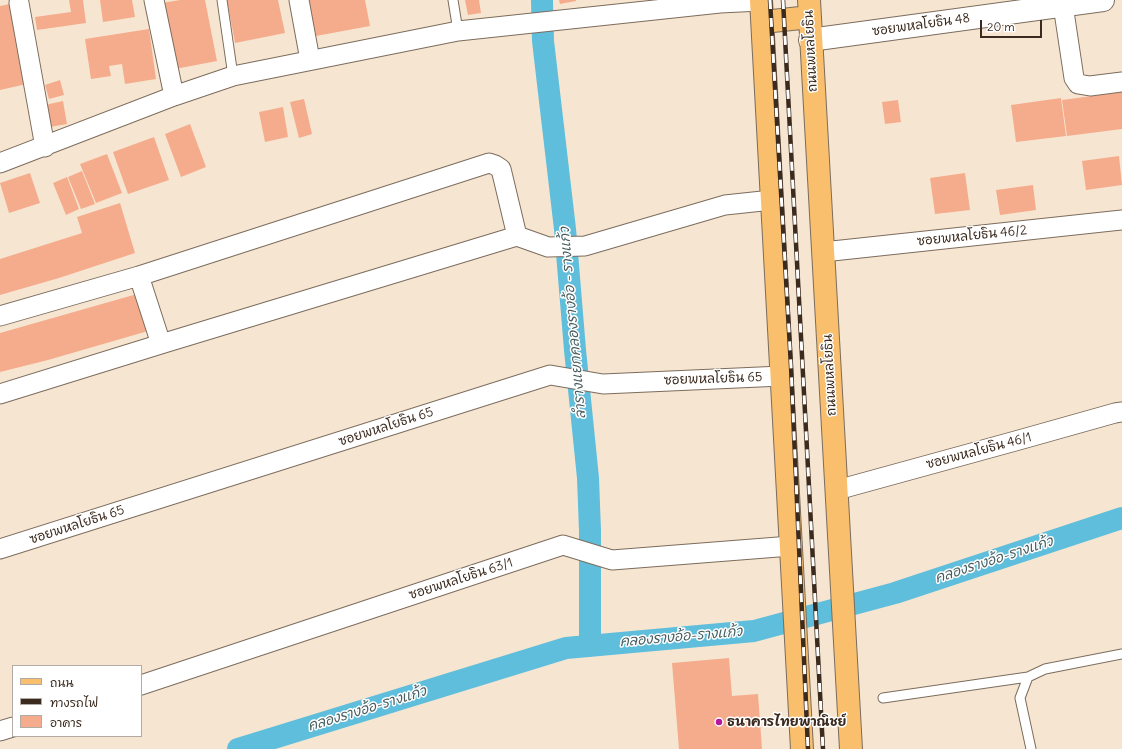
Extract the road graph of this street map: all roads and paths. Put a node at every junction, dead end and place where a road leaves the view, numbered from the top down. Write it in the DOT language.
graph roads {
  1 [pos="154,0"];
  2 [pos="222,0"];
  3 [pos="299,0"];
  4 [pos="453,0"];
  5 [pos="761,0"];
  6 [pos="1103,0"];
  7 [pos="19,2"];
  8 [pos="1063,5"];
  9 [pos="809,9"];
  10 [pos="762,22"];
  11 [pos="458,31"];
  12 [pos="810,40"];
  13 [pos="310,60"];
  14 [pos="234,76"];
  15 [pos="1122,82"];
  16 [pos="174,96"];
  17 [pos="45,147"];
  18 [pos="0,164"];
  19 [pos="772,200"];
  20 [pos="1122,220"];
  21 [pos="517,236"];
  22 [pos="823,252"];
  23 [pos="139,276"];
  24 [pos="0,316"];
  25 [pos="162,344"];
  26 [pos="782,376"];
  27 [pos="0,394"];
  28 [pos="1122,412"];
  29 [pos="837,490"];
  30 [pos="791,546"];
  31 [pos="0,549"];
  32 [pos="1122,654"];
  33 [pos="1028,677"];
  34 [pos="142,685"];
  35 [pos="883,698"];
  36 [pos="12,727"];
  37 [pos="0,731"];
  38 [pos="802,749"];
  39 [pos="851,749"];
  40 [pos="1030,749"];
  1 -- 16 [label="street"];
  2 -- 14 [label="lane"];
  3 -- 13 [label="street"];
  4 -- 11 [label="lane"];
  5 -- 10 [label="main road"];
  5 -- 11 [label="street"];
  6 -- 8 [label="street, ซอยพหลโยธิน 48"];
  7 -- 17 [label="street"];
  8 -- 12 [label="street, ซอยพหลโยธิน 48"];
  8 -- 15 [label="street"];
  9 -- 10 [label="main road"];
  9 -- 12 [label="main road, ถนนพหลโยธิน"];
  10 -- 19 [label="main road"];
  11 -- 13 [label="street"];
  12 -- 22 [label="main road, ถนนพหลโยธิน"];
  13 -- 14 [label="street"];
  14 -- 16 [label="street"];
  16 -- 17 [label="street"];
  17 -- 18 [label="street"];
  19 -- 21 [label="street"];
  19 -- 26 [label="main road"];
  20 -- 22 [label="street, ซอยพหลโยธิน 46/2"];
  21 -- 23 [label="street"];
  21 -- 25 [label="street"];
  22 -- 29 [label="main road, ถนนพหลโยธิน"];
  23 -- 24 [label="street"];
  23 -- 25 [label="street"];
  25 -- 27 [label="street"];
  26 -- 30 [label="main road"];
  26 -- 31 [label="street, ซอยพหลโยธิน 65"];
  28 -- 29 [label="street, ซอยพหลโยธิน 46/1"];
  29 -- 39 [label="main road, ถนนพหลโยธิน"];
  30 -- 34 [label="street, ซอยพหลโยธิน 63/1"];
  30 -- 38 [label="main road"];
  32 -- 33 [label="lane"];
  33 -- 35 [label="lane"];
  33 -- 40 [label="lane"];
  36 -- 37 [label="street"];
}
